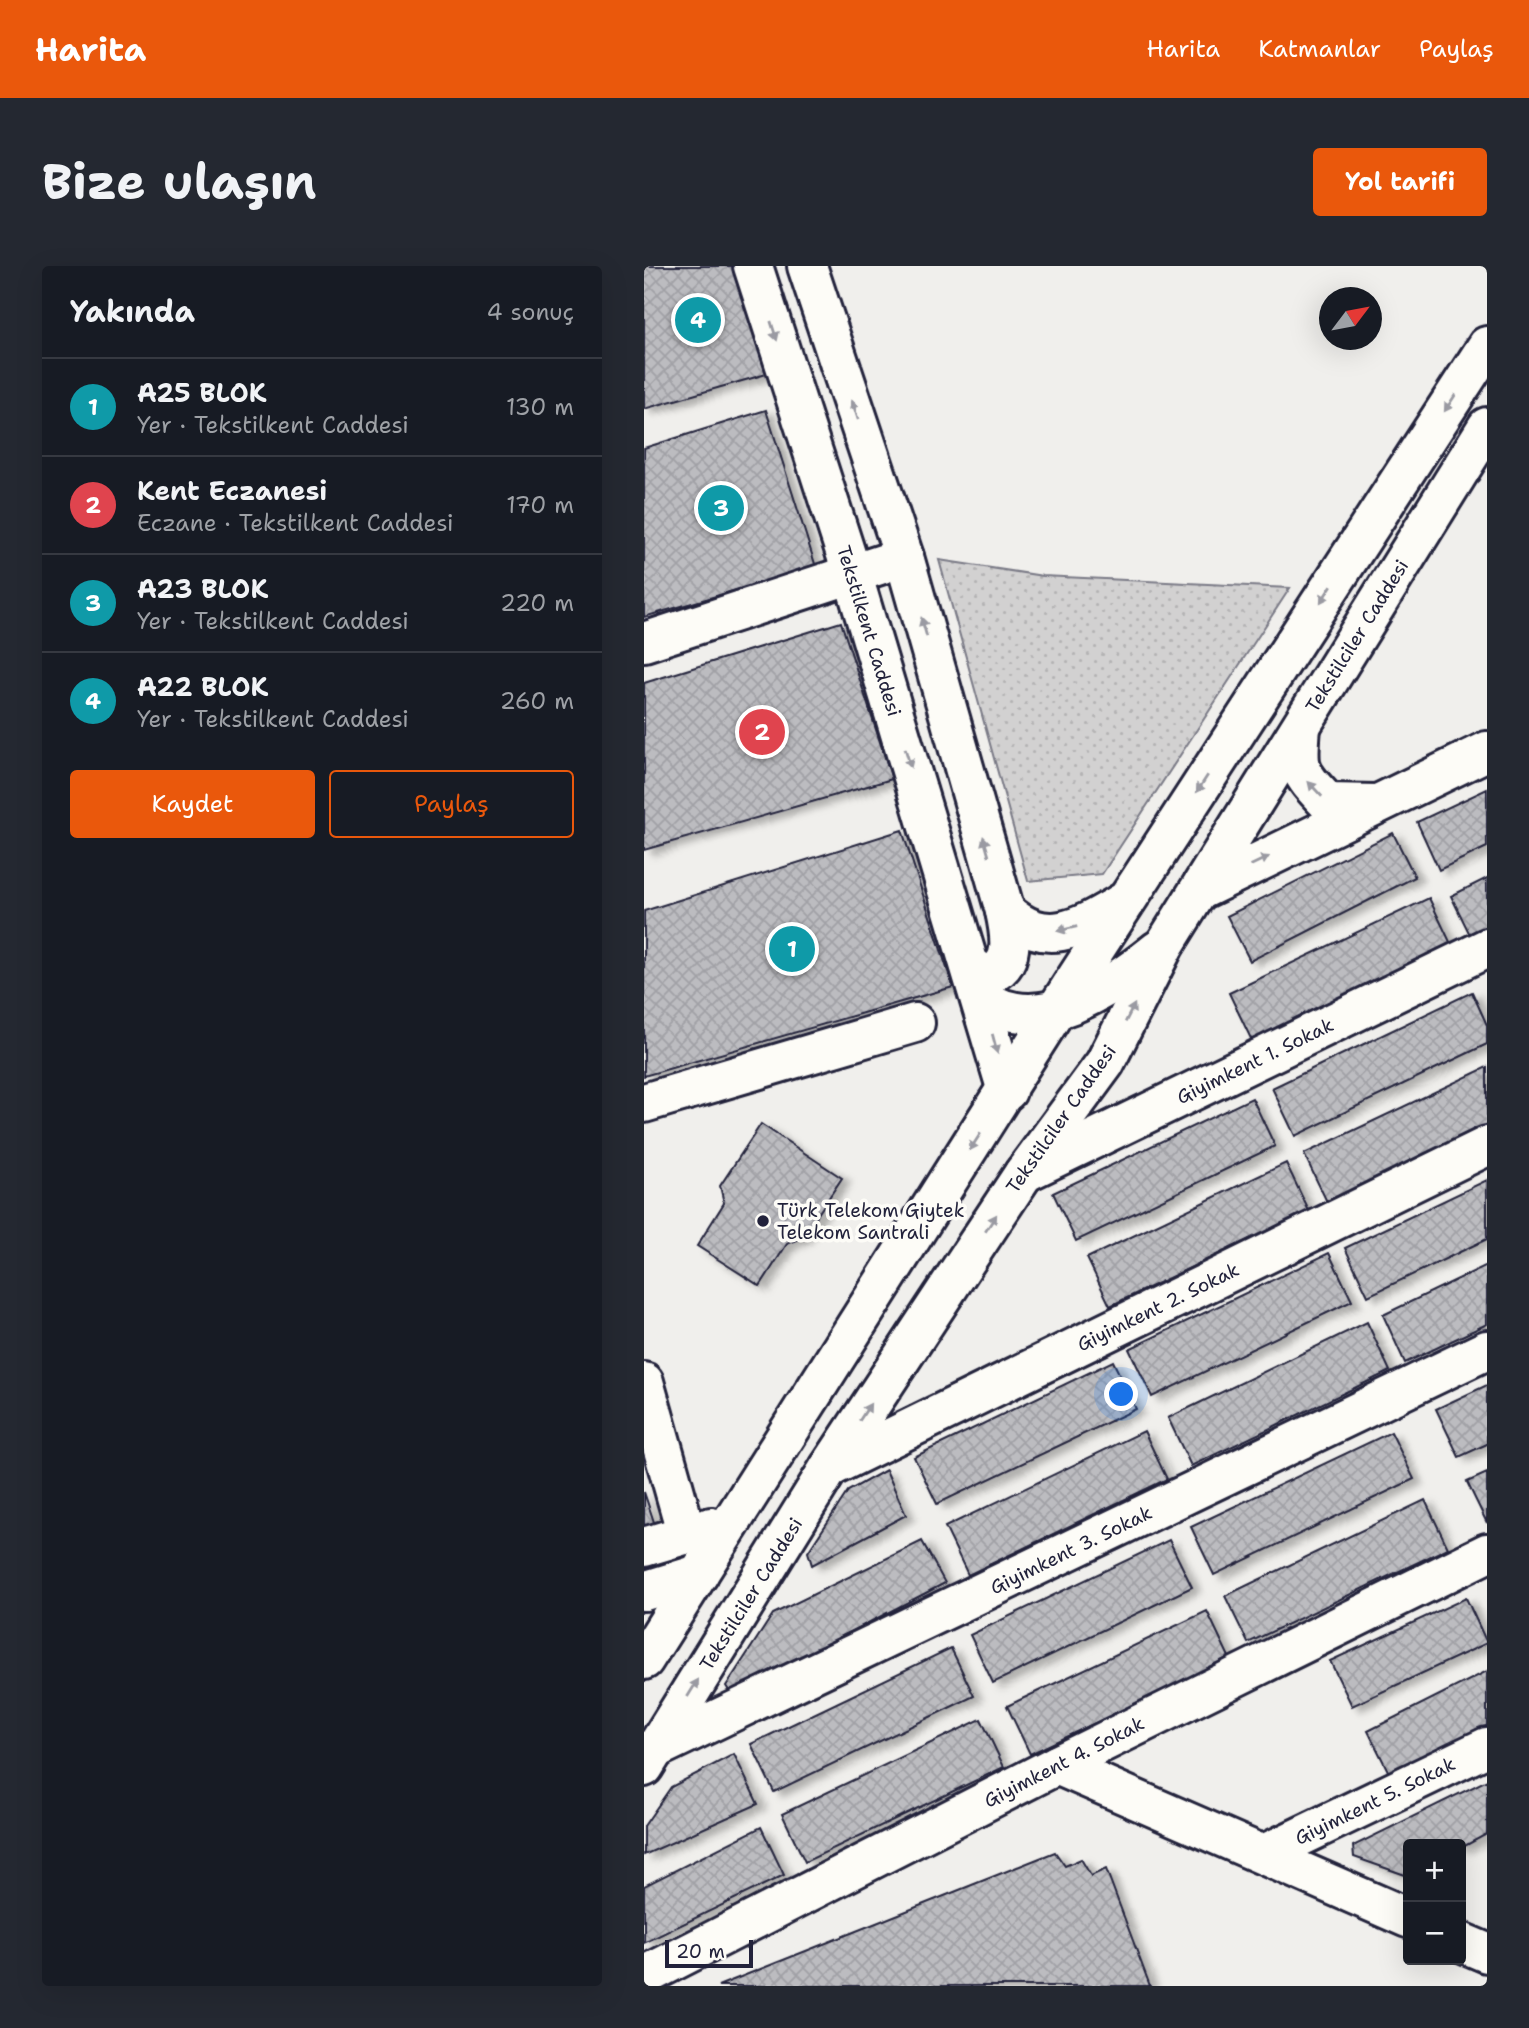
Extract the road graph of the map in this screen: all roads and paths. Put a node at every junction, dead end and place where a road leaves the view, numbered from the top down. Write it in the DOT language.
graph roads {
  1 [pos="754,266"];
  2 [pos="807,266"];
  3 [pos="1487,346"];
  4 [pos="1487,427"];
  5 [pos="904,557"];
  6 [pos="852,573"];
  7 [pos="644,642"];
  8 [pos="1301,727"];
  9 [pos="1487,751"];
  10 [pos="1378,804"];
  11 [pos="1199,891"];
  12 [pos="1128,899"];
  13 [pos="1005,911"];
  14 [pos="1164,946"];
  15 [pos="1487,948"];
  16 [pos="977,982"];
  17 [pos="1058,1009"];
  18 [pos="915,1023"];
  19 [pos="1007,1091"];
  20 [pos="644,1103"];
  21 [pos="1487,1146"];
  22 [pos="1024,1173"];
  23 [pos="1487,1350"];
  24 [pos="644,1382"];
  25 [pos="829,1468"];
  26 [pos="733,1521"];
  27 [pos="687,1535"];
  28 [pos="644,1547"];
  29 [pos="1487,1553"];
  30 [pos="699,1574"];
  31 [pos="644,1591"];
  32 [pos="644,1660"];
  33 [pos="1487,1747"];
  34 [pos="650,1758"];
  35 [pos="1056,1765"];
  36 [pos="1264,1854"];
  37 [pos="1403,1917"];
  38 [pos="644,1976"];
  1 -- 6 [label="main road, Tekstilkent Caddesi, one-way"];
  5 -- 2 [label="main road, one-way"];
  3 -- 12 [label="main road, one-way"];
  4 -- 8 [label="main road, Tekstilciler Caddesi"];
  5 -- 6 [label="main road"];
  13 -- 5 [label="main road, one-way"];
  6 -- 7 [label="main road"];
  6 -- 16 [label="main road, Tekstilkent Caddesi, one-way"];
  10 -- 8 [label="main road, one-way"];
  8 -- 11 [label="main road, Tekstilciler Caddesi"];
  9 -- 10 [label="main road"];
  11 -- 10 [label="main road, one-way"];
  11 -- 14 [label="main road, Tekstilciler Caddesi"];
  12 -- 13 [label="main road, one-way"];
  12 -- 17 [label="main road"];
  13 -- 16 [label="main road"];
  14 -- 17 [label="main road"];
  22 -- 14 [label="main road, Tekstilciler Caddesi, one-way"];
  15 -- 22 [label="main road, Giyimkent 1. Sokak"];
  16 -- 17 [label="main road"];
  16 -- 19 [label="main road, Tekstilkent Caddesi, one-way"];
  17 -- 19 [label="main road"];
  18 -- 20 [label="main road"];
  19 -- 26 [label="main road, one-way"];
  21 -- 25 [label="main road, Giyimkent 2. Sokak"];
  25 -- 22 [label="main road, Tekstilciler Caddesi, one-way"];
  23 -- 34 [label="main road, Giyimkent 3. Sokak"];
  24 -- 27 [label="main road"];
  34 -- 25 [label="main road, Tekstilciler Caddesi, one-way"];
  26 -- 27 [label="main road"];
  26 -- 30 [label="main road"];
  27 -- 28 [label="main road"];
  29 -- 35 [label="main road, Giyimkent 4. Sokak"];
  30 -- 31 [label="main road"];
  30 -- 32 [label="main road"];
  33 -- 36 [label="main road, Giyimkent 5. Sokak"];
  35 -- 36 [label="main road"];
  35 -- 38 [label="main road, Giyimkent 4. Sokak"];
  36 -- 37 [label="main road"];
}
